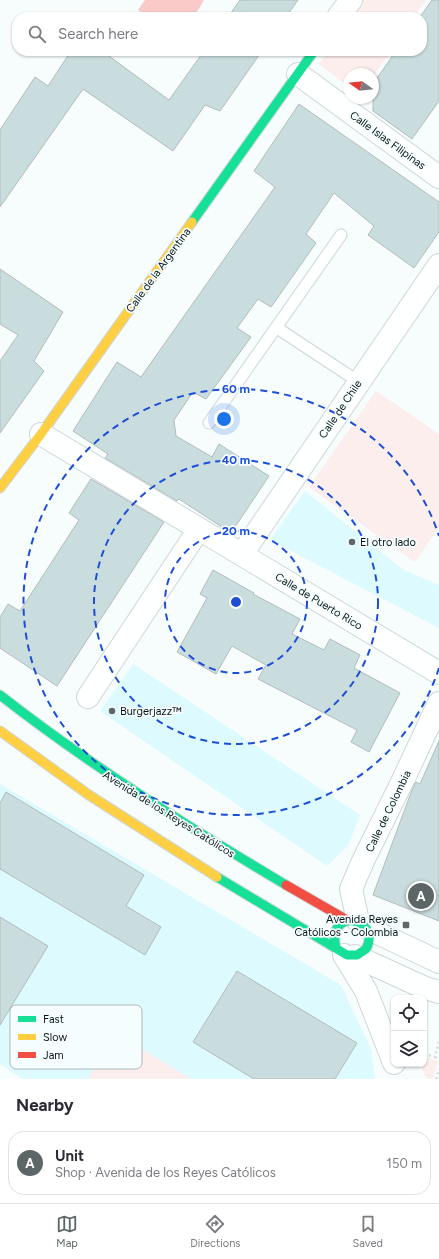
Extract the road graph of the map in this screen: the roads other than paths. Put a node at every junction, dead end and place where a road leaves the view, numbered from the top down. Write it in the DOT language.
graph roads {
  1 [pos="350,0"];
  2 [pos="342,12"];
  3 [pos="311,56"];
  4 [pos="298,74"];
  5 [pos="439,177"];
  6 [pos="342,235"];
  7 [pos="439,265"];
  8 [pos="276,328"];
  9 [pos="359,382"];
  10 [pos="209,424"];
  11 [pos="40,434"];
  12 [pos="0,488"];
  13 [pos="199,529"];
  14 [pos="242,554"];
  15 [pos="439,672"];
  16 [pos="0,695"];
  17 [pos="88,697"];
  18 [pos="439,704"];
  19 [pos="0,731"];
  20 [pos="357,923"];
  21 [pos="345,953"];
  22 [pos="439,962"];
  23 [pos="439,992"];
  24 [pos="391,1056"];
  25 [pos="395,1067"];
  26 [pos="400,1079"];
  1 -- 2 [label="street"];
  3 -- 4 [label="street, Calle de la Argentina"];
  4 -- 5 [label="street, Calle Islas Filipinas"];
  4 -- 11 [label="street, Calle de la Argentina"];
  6 -- 8 [label="lane"];
  7 -- 9 [label="street, Calle de Chile"];
  8 -- 9 [label="lane"];
  8 -- 10 [label="lane"];
  9 -- 14 [label="street, Calle de Chile"];
  11 -- 12 [label="street, Calle de la Argentina"];
  11 -- 13 [label="street, Calle de Puerto Rico"];
  13 -- 14 [label="street, Calle de Puerto Rico"];
  13 -- 17 [label="street"];
  14 -- 15 [label="street, Calle de Puerto Rico"];
  16 -- 20 [label="street, Avenida de los Reyes Católicos"];
  18 -- 20 [label="street, Calle de Colombia"];
  19 -- 21 [label="street"];
  20 -- 21 [label="street"];
  20 -- 21 [label="street"];
  20 -- 22 [label="street, Avenida de los Reyes Católicos"];
  21 -- 23 [label="street"];
  21 -- 24 [label="street"];
  25 -- 26 [label="street"];
}
